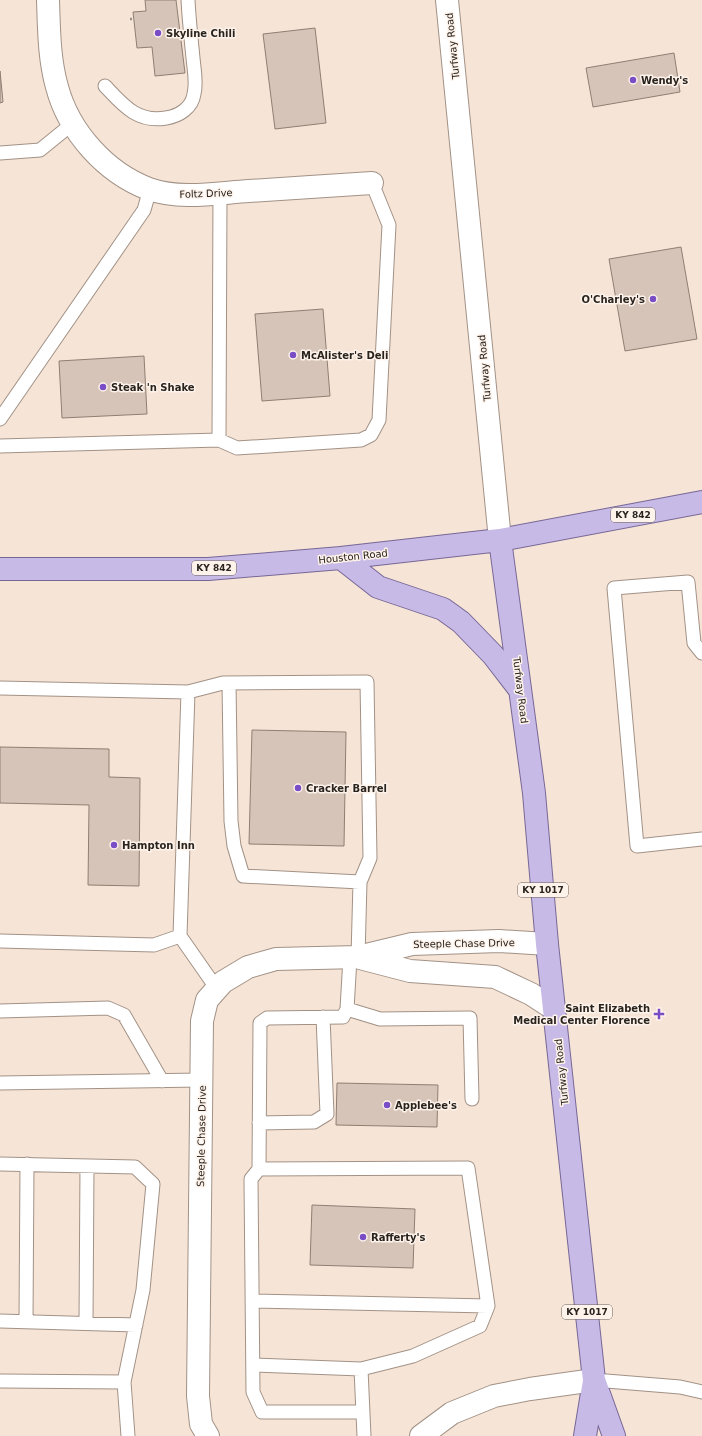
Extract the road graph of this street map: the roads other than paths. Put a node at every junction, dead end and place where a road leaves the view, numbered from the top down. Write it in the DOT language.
graph roads {
  1 [pos="48,0"];
  2 [pos="188,0"];
  3 [pos="447,0"];
  4 [pos="105,86"];
  5 [pos="72,124"];
  6 [pos="0,153"];
  7 [pos="372,183"];
  8 [pos="150,189"];
  9 [pos="220,194"];
  10 [pos="0,419"];
  11 [pos="219,440"];
  12 [pos="0,446"];
  13 [pos="702,502"];
  14 [pos="500,540"];
  15 [pos="341,558"];
  16 [pos="0,569"];
  17 [pos="702,653"];
  18 [pos="229,683"];
  19 [pos="0,688"];
  20 [pos="520,690"];
  21 [pos="188,692"];
  22 [pos="702,839"];
  23 [pos="360,882"];
  24 [pos="180,936"];
  25 [pos="0,941"];
  26 [pos="547,944"];
  27 [pos="354,958"];
  28 [pos="217,989"];
  29 [pos="347,1009"];
  30 [pos="554,1009"];
  31 [pos="0,1011"];
  32 [pos="322,1017"];
  33 [pos="201,1080"];
  34 [pos="162,1081"];
  35 [pos="0,1083"];
  36 [pos="472,1099"];
  37 [pos="259,1123"];
  38 [pos="0,1164"];
  39 [pos="27,1164"];
  40 [pos="87,1166"];
  41 [pos="260,1169"];
  42 [pos="252,1301"];
  43 [pos="488,1306"];
  44 [pos="0,1320"];
  45 [pos="26,1321"];
  46 [pos="86,1324"];
  47 [pos="136,1325"];
  48 [pos="253,1365"];
  49 [pos="361,1369"];
  50 [pos="594,1380"];
  51 [pos="0,1381"];
  52 [pos="124,1382"];
  53 [pos="702,1392"];
  54 [pos="363,1412"];
  55 [pos="128,1436"];
  56 [pos="208,1436"];
  57 [pos="364,1436"];
  58 [pos="422,1436"];
  59 [pos="585,1436"];
  60 [pos="614,1436"];
  1 -- 5 [label="street, Foltz Drive"];
  2 -- 4 [label="lane"];
  3 -- 14 [label="street, Turfway Road / KY 1017"];
  5 -- 6 [label="lane"];
  5 -- 8 [label="street, Foltz Drive"];
  7 -- 9 [label="street, Foltz Drive"];
  7 -- 11 [label="lane"];
  8 -- 9 [label="street, Foltz Drive"];
  8 -- 10 [label="lane"];
  9 -- 11 [label="lane"];
  11 -- 12 [label="lane"];
  13 -- 14 [label="main road, Houston Road / KY 842"];
  14 -- 15 [label="main road, Houston Road / KY 842"];
  14 -- 20 [label="main road, Turfway Road / KY 1017"];
  15 -- 16 [label="main road, Houston Road / KY 842"];
  15 -- 20 [label="main road"];
  17 -- 22 [label="lane"];
  18 -- 21 [label="lane"];
  18 -- 23 [label="lane"];
  18 -- 23 [label="lane"];
  19 -- 21 [label="lane"];
  20 -- 26 [label="main road, Turfway Road / KY 1017"];
  21 -- 24 [label="lane"];
  23 -- 27 [label="lane"];
  24 -- 25 [label="lane"];
  24 -- 28 [label="lane"];
  26 -- 27 [label="street, Steeple Chase Drive"];
  26 -- 30 [label="main road, Turfway Road / KY 1017"];
  27 -- 28 [label="street, Steeple Chase Drive"];
  27 -- 29 [label="lane"];
  27 -- 30 [label="street, Steeple Chase Drive"];
  28 -- 33 [label="street, Steeple Chase Drive"];
  29 -- 32 [label="lane"];
  29 -- 36 [label="lane"];
  30 -- 50 [label="main road, Turfway Road / KY 1017"];
  31 -- 34 [label="lane"];
  32 -- 37 [label="lane"];
  32 -- 37 [label="lane"];
  33 -- 34 [label="lane"];
  33 -- 56 [label="street, Steeple Chase Drive"];
  34 -- 35 [label="lane"];
  37 -- 41 [label="lane"];
  38 -- 39 [label="lane"];
  39 -- 40 [label="lane"];
  39 -- 45 [label="lane"];
  40 -- 46 [label="lane"];
  40 -- 47 [label="lane"];
  41 -- 42 [label="lane"];
  41 -- 43 [label="lane"];
  42 -- 43 [label="lane"];
  42 -- 48 [label="lane"];
  43 -- 49 [label="lane"];
  44 -- 45 [label="lane"];
  45 -- 46 [label="lane"];
  46 -- 47 [label="lane"];
  47 -- 52 [label="lane"];
  48 -- 49 [label="lane"];
  48 -- 54 [label="lane"];
  49 -- 54 [label="lane"];
  50 -- 53 [label="lane"];
  50 -- 58 [label="street"];
  50 -- 59 [label="main road, Turfway Road / KY 1017"];
  50 -- 60 [label="main road, Turfway Road / KY 1017"];
  51 -- 52 [label="lane"];
  52 -- 55 [label="lane"];
  54 -- 57 [label="lane"];
}
